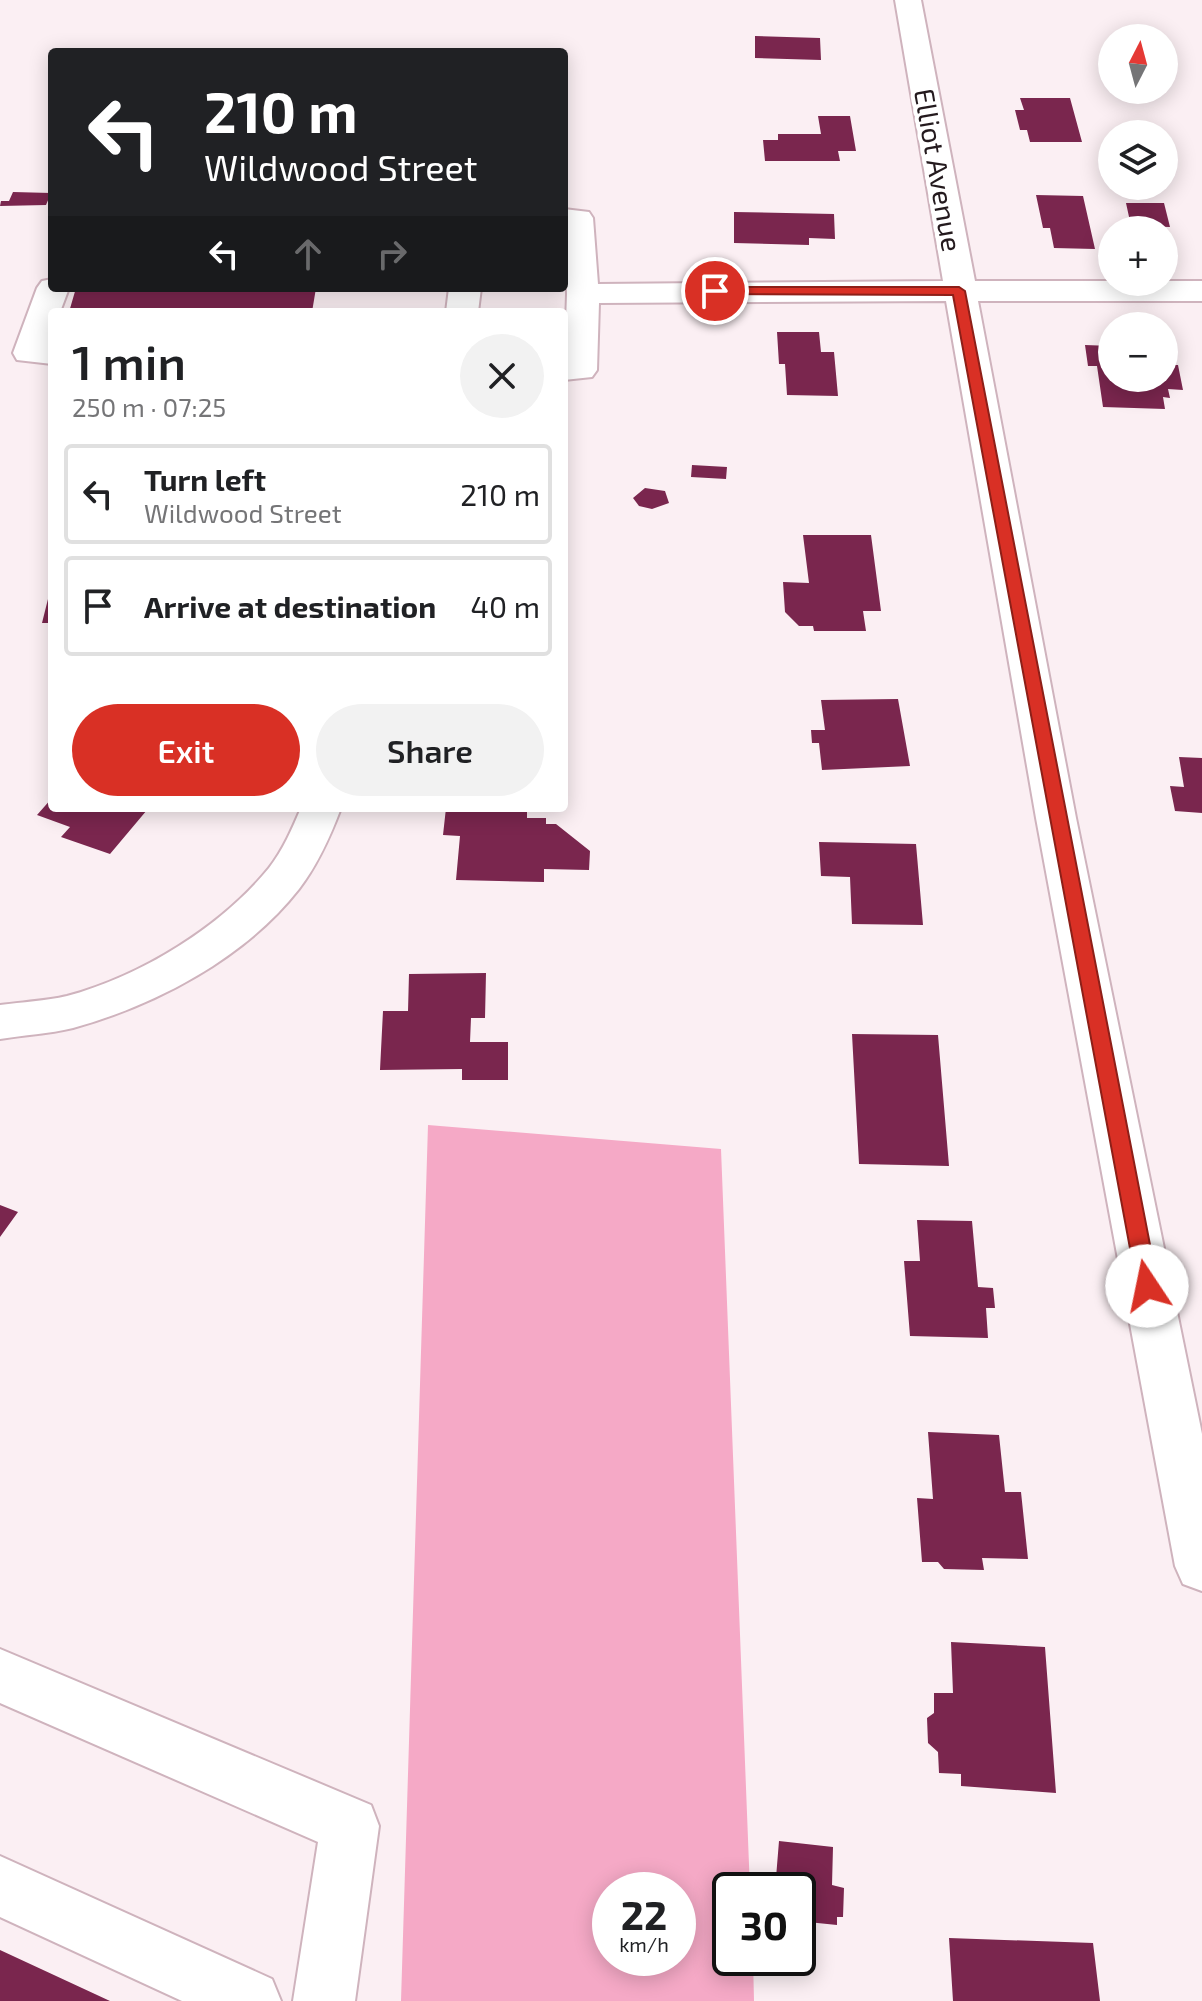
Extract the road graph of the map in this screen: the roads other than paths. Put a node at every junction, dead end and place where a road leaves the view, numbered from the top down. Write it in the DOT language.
graph roads {
  1 [pos="908,0"];
  2 [pos="568,218"];
  3 [pos="959,291"];
  4 [pos="1202,291"];
  5 [pos="52,292"];
  6 [pos="583,294"];
  7 [pos="48,354"];
  8 [pos="568,370"];
  9 [pos="320,812"];
  10 [pos="0,1022"];
  11 [pos="1202,1566"];
  12 [pos="0,1676"];
  13 [pos="0,1886"];
  14 [pos="250,2001"];
  15 [pos="324,2001"];
  1 -- 3 [label="street, Elliot Avenue"];
  2 -- 6 [label="street"];
  3 -- 4 [label="street"];
  3 -- 6 [label="street"];
  3 -- 11 [label="street, Elliot Avenue"];
  5 -- 7 [label="street"];
  6 -- 8 [label="street"];
  9 -- 10 [label="street"];
  12 -- 15 [label="street"];
  13 -- 14 [label="street"];
}
